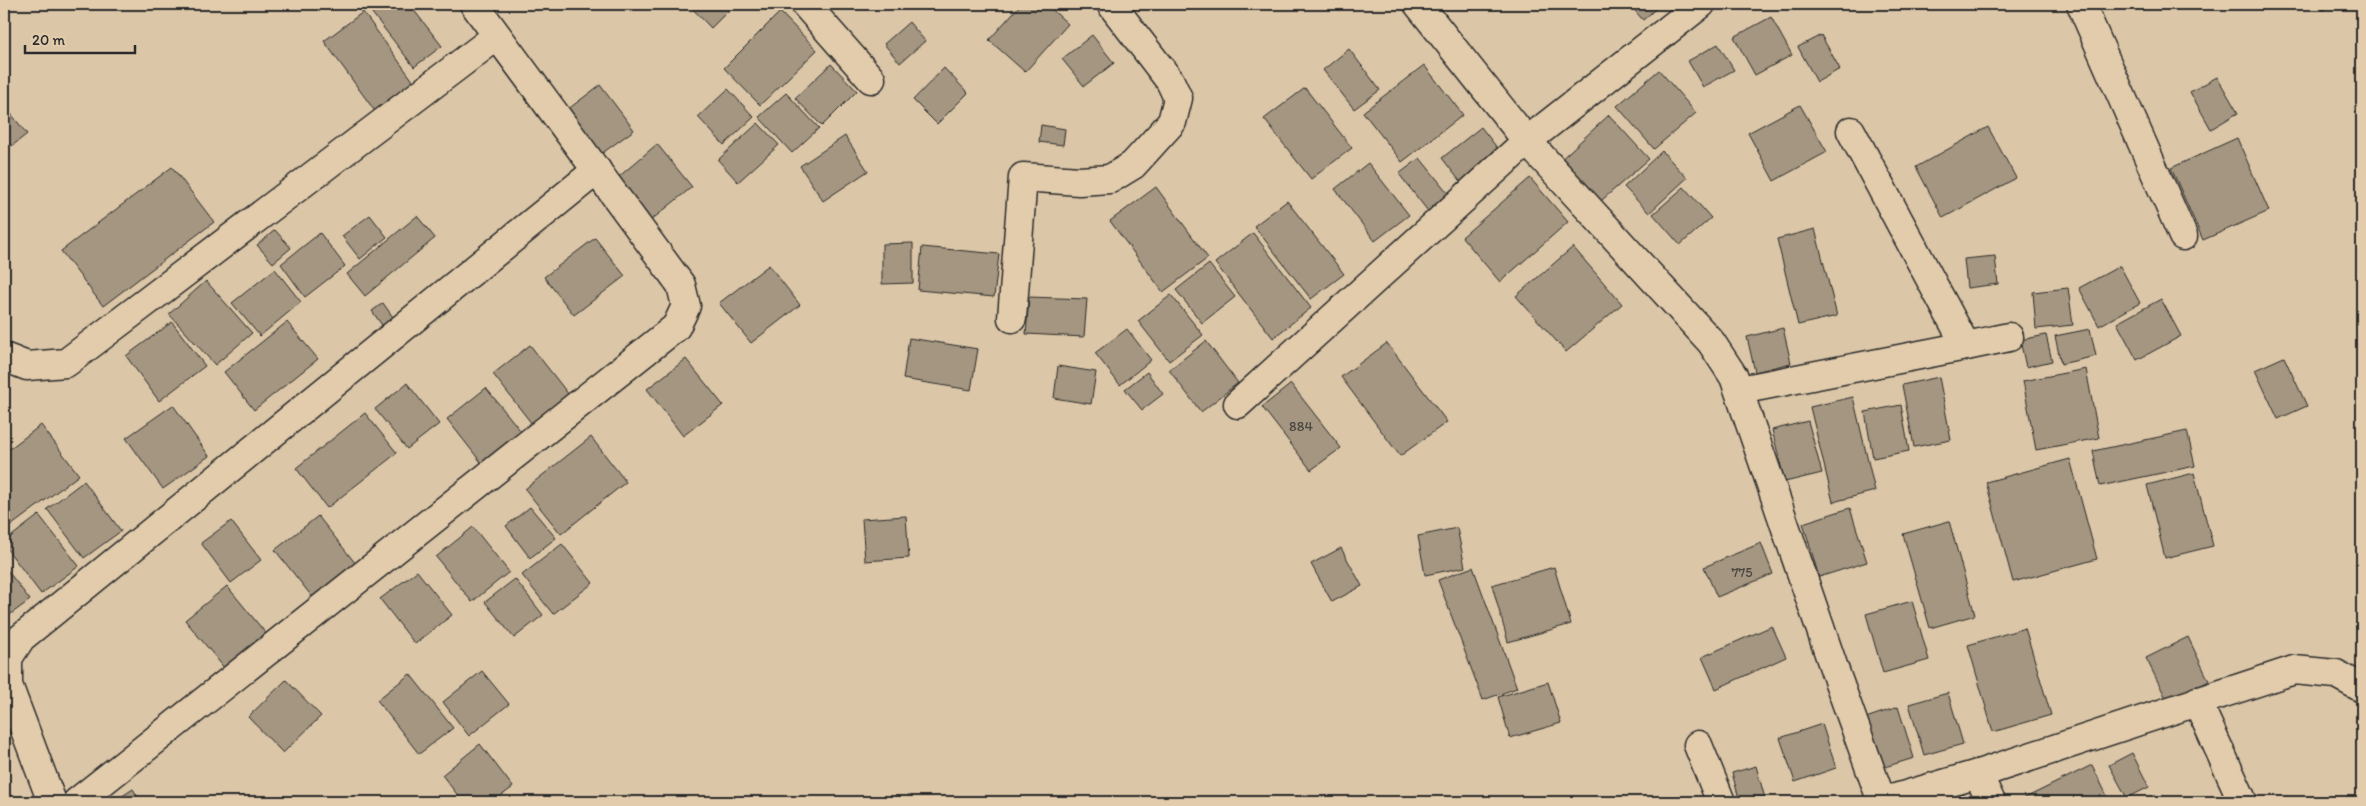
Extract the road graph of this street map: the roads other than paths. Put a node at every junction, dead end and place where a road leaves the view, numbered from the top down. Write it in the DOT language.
graph roads {
  1 [pos="474,4"];
  2 [pos="805,4"];
  3 [pos="1111,4"];
  4 [pos="1418,4"];
  5 [pos="1701,4"];
  6 [pos="2081,4"];
  7 [pos="497,36"];
  8 [pos="871,78"];
  9 [pos="1850,131"];
  10 [pos="1527,141"];
  11 [pos="597,170"];
  12 [pos="2184,236"];
  13 [pos="1012,318"];
  14 [pos="2009,337"];
  15 [pos="1966,346"];
  16 [pos="4,357"];
  17 [pos="1740,390"];
  18 [pos="1238,404"];
  19 [pos="2362,688"];
  20 [pos="2196,701"];
  21 [pos="1698,744"];
  22 [pos="1978,774"];
  23 [pos="52,802"];
  24 [pos="77,802"];
  25 [pos="1721,802"];
  26 [pos="1882,802"];
  27 [pos="1990,802"];
  28 [pos="2243,802"];
  1 -- 7 [label="street"];
  2 -- 8 [label="street"];
  3 -- 13 [label="street"];
  4 -- 10 [label="street"];
  5 -- 10 [label="street"];
  6 -- 12 [label="street"];
  7 -- 11 [label="street"];
  7 -- 16 [label="street"];
  9 -- 15 [label="street"];
  10 -- 17 [label="street"];
  10 -- 18 [label="street"];
  11 -- 23 [label="street"];
  11 -- 24 [label="street"];
  14 -- 15 [label="street"];
  15 -- 17 [label="street"];
  17 -- 26 [label="street"];
  19 -- 20 [label="street"];
  20 -- 22 [label="street"];
  20 -- 28 [label="street"];
  21 -- 25 [label="street"];
  22 -- 26 [label="street"];
  22 -- 27 [label="street"];
}
